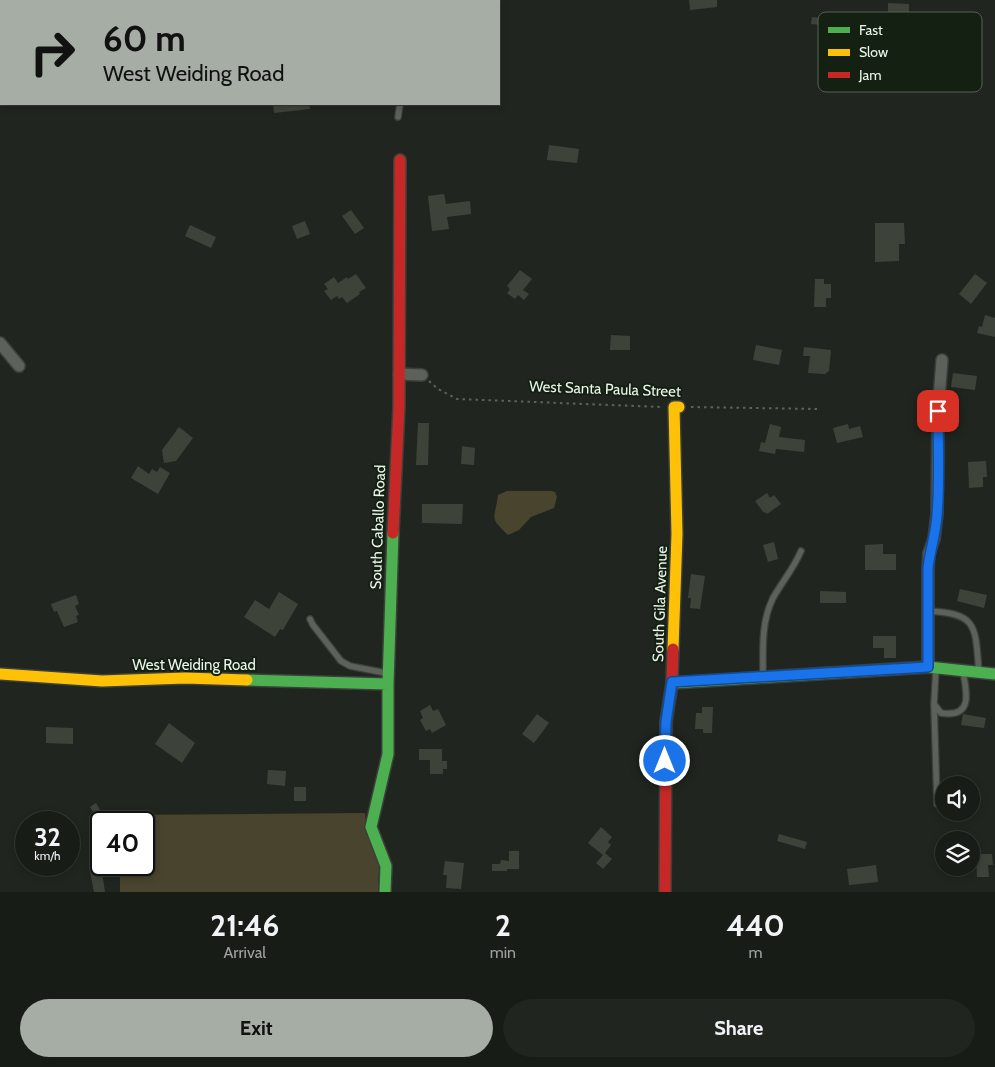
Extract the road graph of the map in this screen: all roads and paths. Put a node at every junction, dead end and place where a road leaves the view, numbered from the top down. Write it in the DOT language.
graph roads {
  1 [pos="400,105"];
  2 [pos="398,117"];
  3 [pos="400,160"];
  4 [pos="0,343"];
  5 [pos="942,360"];
  6 [pos="20,366"];
  7 [pos="399,374"];
  8 [pos="422,375"];
  9 [pos="676,407"];
  10 [pos="818,409"];
  11 [pos="801,551"];
  12 [pos="927,611"];
  13 [pos="310,619"];
  14 [pos="932,668"];
  15 [pos="963,670"];
  16 [pos="979,672"];
  17 [pos="0,674"];
  18 [pos="995,674"];
  19 [pos="763,678"];
  20 [pos="388,679"];
  21 [pos="672,682"];
  22 [pos="934,704"];
  23 [pos="936,776"];
  24 [pos="386,892"];
  25 [pos="665,892"];
  1 -- 2 [label="lane"];
  3 -- 7 [label="street, South Caballo Road"];
  4 -- 6 [label="street"];
  5 -- 12 [label="street"];
  7 -- 8 [label="street"];
  7 -- 20 [label="street, South Caballo Road"];
  8 -- 9 [label="path, West Santa Paula Street"];
  9 -- 10 [label="path, West Santa Paula Street"];
  9 -- 21 [label="street, South Gila Avenue"];
  11 -- 19 [label="lane"];
  12 -- 14 [label="street"];
  12 -- 16 [label="lane"];
  13 -- 20 [label="lane"];
  14 -- 15 [label="street"];
  14 -- 19 [label="street"];
  14 -- 22 [label="lane"];
  15 -- 16 [label="street"];
  15 -- 22 [label="lane"];
  16 -- 18 [label="street"];
  17 -- 20 [label="street, West Weiding Road"];
  19 -- 21 [label="street"];
  20 -- 24 [label="street, South Caballo Road"];
  21 -- 25 [label="street, South Gila Avenue"];
  22 -- 23 [label="lane"];
}
